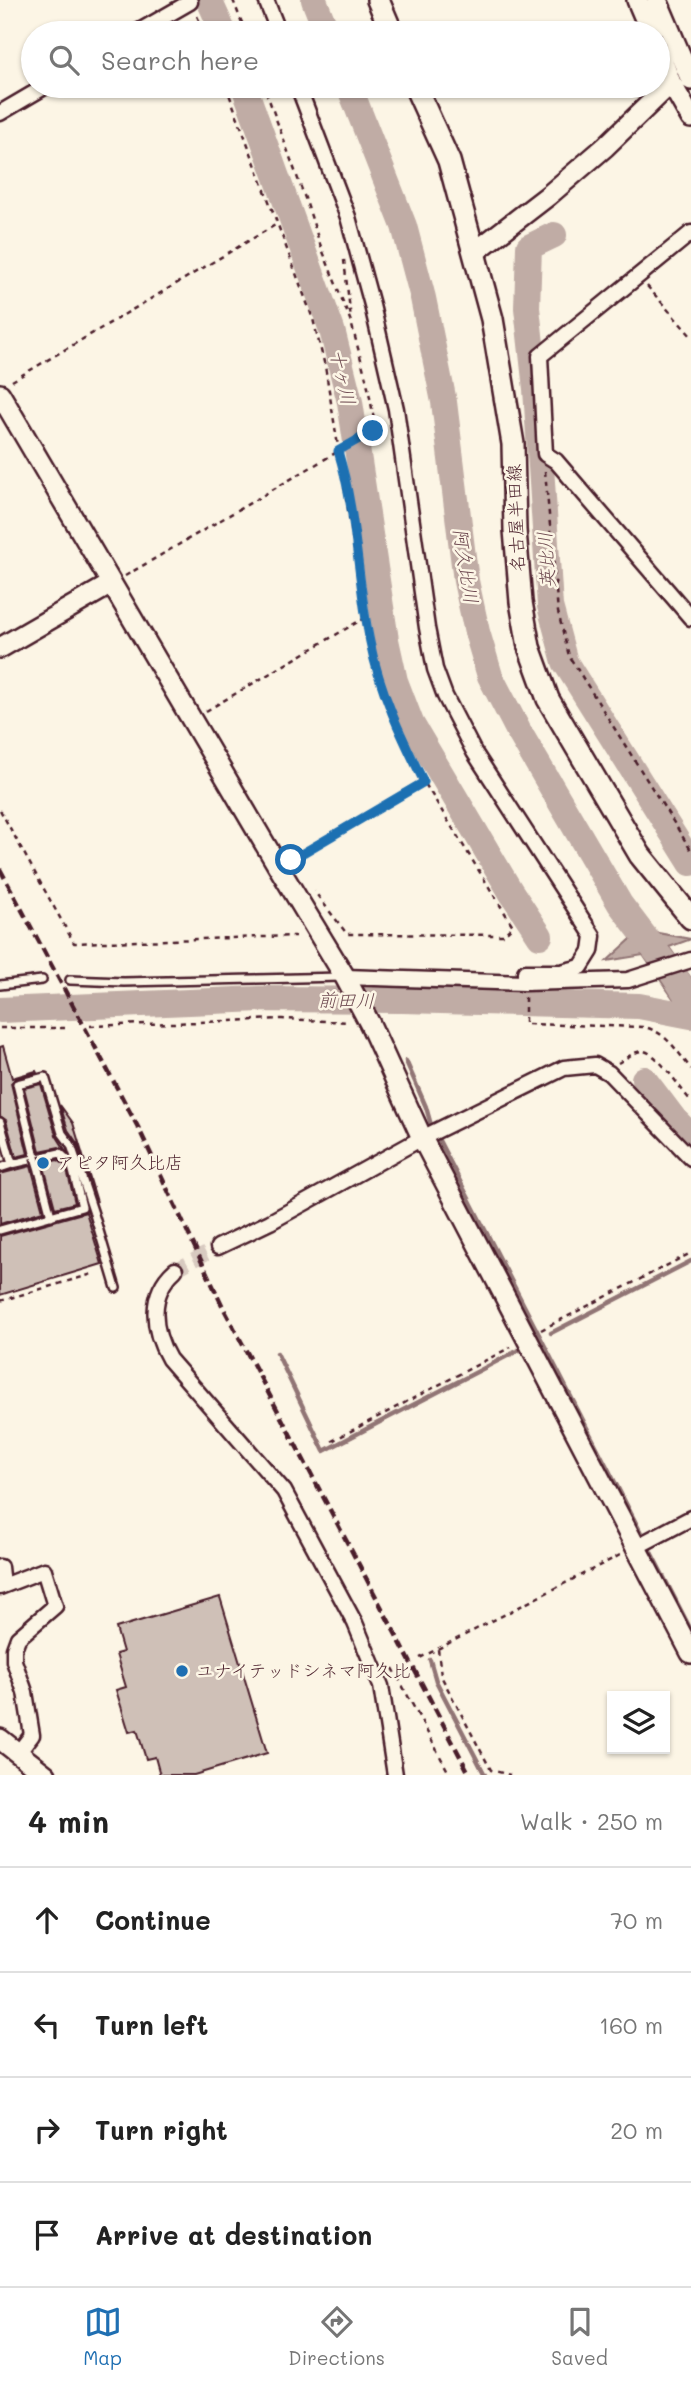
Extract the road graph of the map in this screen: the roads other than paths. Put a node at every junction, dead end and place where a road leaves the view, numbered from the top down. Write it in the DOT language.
graph roads {
  1 [pos="266,0"];
  2 [pos="378,0"];
  3 [pos="637,0"];
  4 [pos="657,0"];
  5 [pos="190,2"];
  6 [pos="157,21"];
  7 [pos="274,21"];
  8 [pos="388,21"];
  9 [pos="646,21"];
  10 [pos="665,21"];
  11 [pos="670,35"];
  12 [pos="670,61"];
  13 [pos="685,75"];
  14 [pos="670,88"];
  15 [pos="26,98"];
  16 [pos="303,98"];
  17 [pos="420,98"];
  18 [pos="659,98"];
  19 [pos="0,113"];
  20 [pos="691,118"];
  21 [pos="691,233"];
  22 [pos="475,252"];
  23 [pos="6,388"];
  24 [pos="111,584"];
  25 [pos="691,618"];
  26 [pos="0,648"];
  27 [pos="691,918"];
  28 [pos="691,960"];
  29 [pos="42,980"];
  30 [pos="70,980"];
  31 [pos="347,980"];
  32 [pos="525,983"];
  33 [pos="0,985"];
  34 [pos="0,1122"];
  35 [pos="422,1138"];
  36 [pos="691,1158"];
  37 [pos="12,1164"];
  38 [pos="0,1168"];
  39 [pos="51,1216"];
  40 [pos="0,1230"];
  41 [pos="218,1247"];
  42 [pos="175,1270"];
  43 [pos="116,1288"];
  44 [pos="691,1518"];
  45 [pos="636,1547"];
  46 [pos="0,1567"];
  47 [pos="1,1586"];
  48 [pos="691,1653"];
  49 [pos="0,1739"];
  50 [pos="19,1752"];
  51 [pos="46,1775"];
  52 [pos="395,1775"];
  1 -- 7 [label="street"];
  2 -- 8 [label="main road"];
  3 -- 9 [label="street"];
  4 -- 10 [label="street"];
  5 -- 6 [label="street"];
  11 -- 13 [label="street"];
  12 -- 13 [label="street"];
  13 -- 14 [label="street"];
  13 -- 20 [label="street"];
  15 -- 19 [label="street"];
  16 -- 32 [label="street"];
  17 -- 22 [label="main road, 名古屋半田線"];
  18 -- 22 [label="street"];
  21 -- 25 [label="street"];
  22 -- 27 [label="main road, 名古屋半田線"];
  23 -- 24 [label="street"];
  24 -- 26 [label="street"];
  24 -- 31 [label="street"];
  28 -- 32 [label="street"];
  29 -- 33 [label="lane"];
  30 -- 31 [label="lane"];
  31 -- 32 [label="street"];
  31 -- 35 [label="street"];
  34 -- 37 [label="lane"];
  35 -- 36 [label="street"];
  35 -- 41 [label="street"];
  35 -- 45 [label="street"];
  37 -- 38 [label="lane"];
  37 -- 39 [label="lane"];
  39 -- 40 [label="lane"];
  39 -- 43 [label="lane, bridge"];
  42 -- 52 [label="street"];
  44 -- 45 [label="street"];
  45 -- 48 [label="street"];
  46 -- 47 [label="street"];
  47 -- 50 [label="street"];
  49 -- 50 [label="street"];
  50 -- 51 [label="street"];
}
